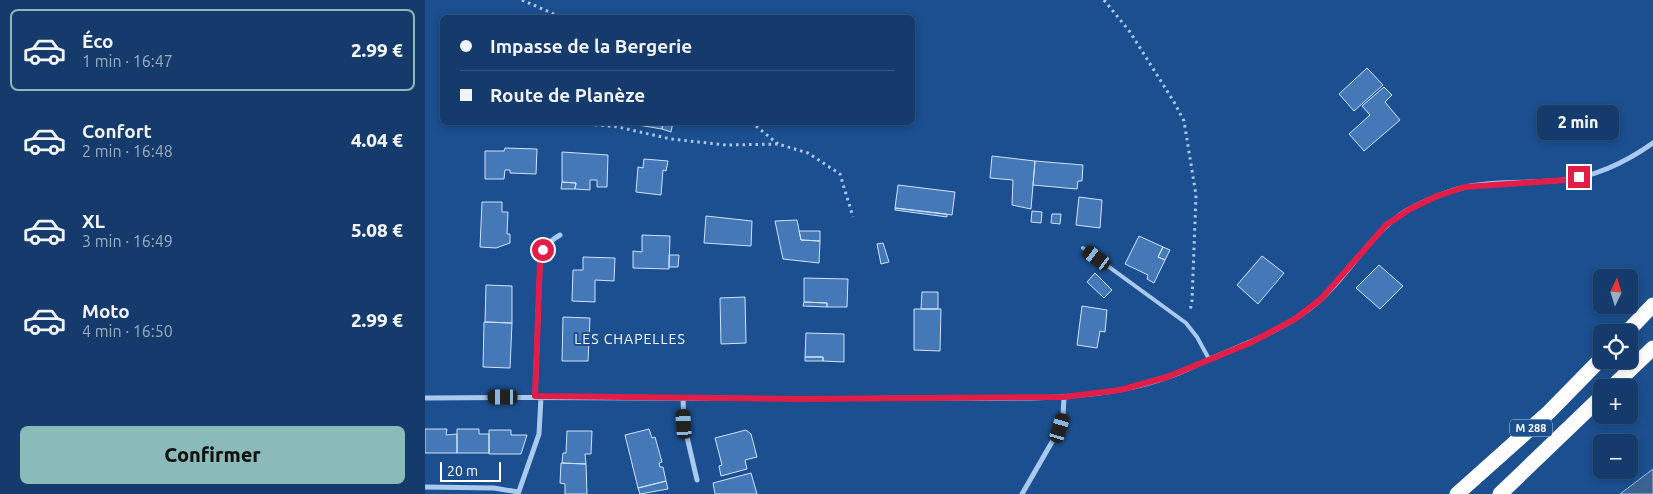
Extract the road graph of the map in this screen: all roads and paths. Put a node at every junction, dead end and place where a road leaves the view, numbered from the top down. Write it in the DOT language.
graph roads {
  1 [pos="522,0"];
  2 [pos="1104,0"];
  3 [pos="556,15"];
  4 [pos="598,125"];
  5 [pos="755,125"];
  6 [pos="1653,143"];
  7 [pos="778,144"];
  8 [pos="853,217"];
  9 [pos="560,235"];
  10 [pos="1083,248"];
  11 [pos="1653,305"];
  12 [pos="1186,324"];
  13 [pos="1635,324"];
  14 [pos="1653,348"];
  15 [pos="1209,359"];
  16 [pos="1593,367"];
  17 [pos="1621,379"];
  18 [pos="538,397"];
  19 [pos="1064,397"];
  20 [pos="425,398"];
  21 [pos="683,398"];
  22 [pos="1593,405"];
  23 [pos="697,480"];
  24 [pos="425,487"];
  25 [pos="518,493"];
  26 [pos="1022,494"];
  27 [pos="1457,494"];
  28 [pos="1500,494"];
  1 -- 3 [label="path"];
  2 -- 12 [label="path"];
  4 -- 7 [label="path"];
  5 -- 7 [label="path"];
  6 -- 15 [label="street"];
  7 -- 8 [label="path"];
  9 -- 18 [label="street"];
  10 -- 12 [label="lane"];
  11 -- 13 [label="highway"];
  12 -- 15 [label="lane"];
  14 -- 17 [label="highway"];
  15 -- 19 [label="street"];
  16 -- 27 [label="highway, M 288"];
  18 -- 20 [label="street"];
  18 -- 21 [label="street"];
  18 -- 25 [label="street"];
  19 -- 21 [label="street"];
  19 -- 26 [label="street"];
  21 -- 23 [label="street"];
  22 -- 28 [label="highway, M 288"];
  24 -- 25 [label="street"];
}
